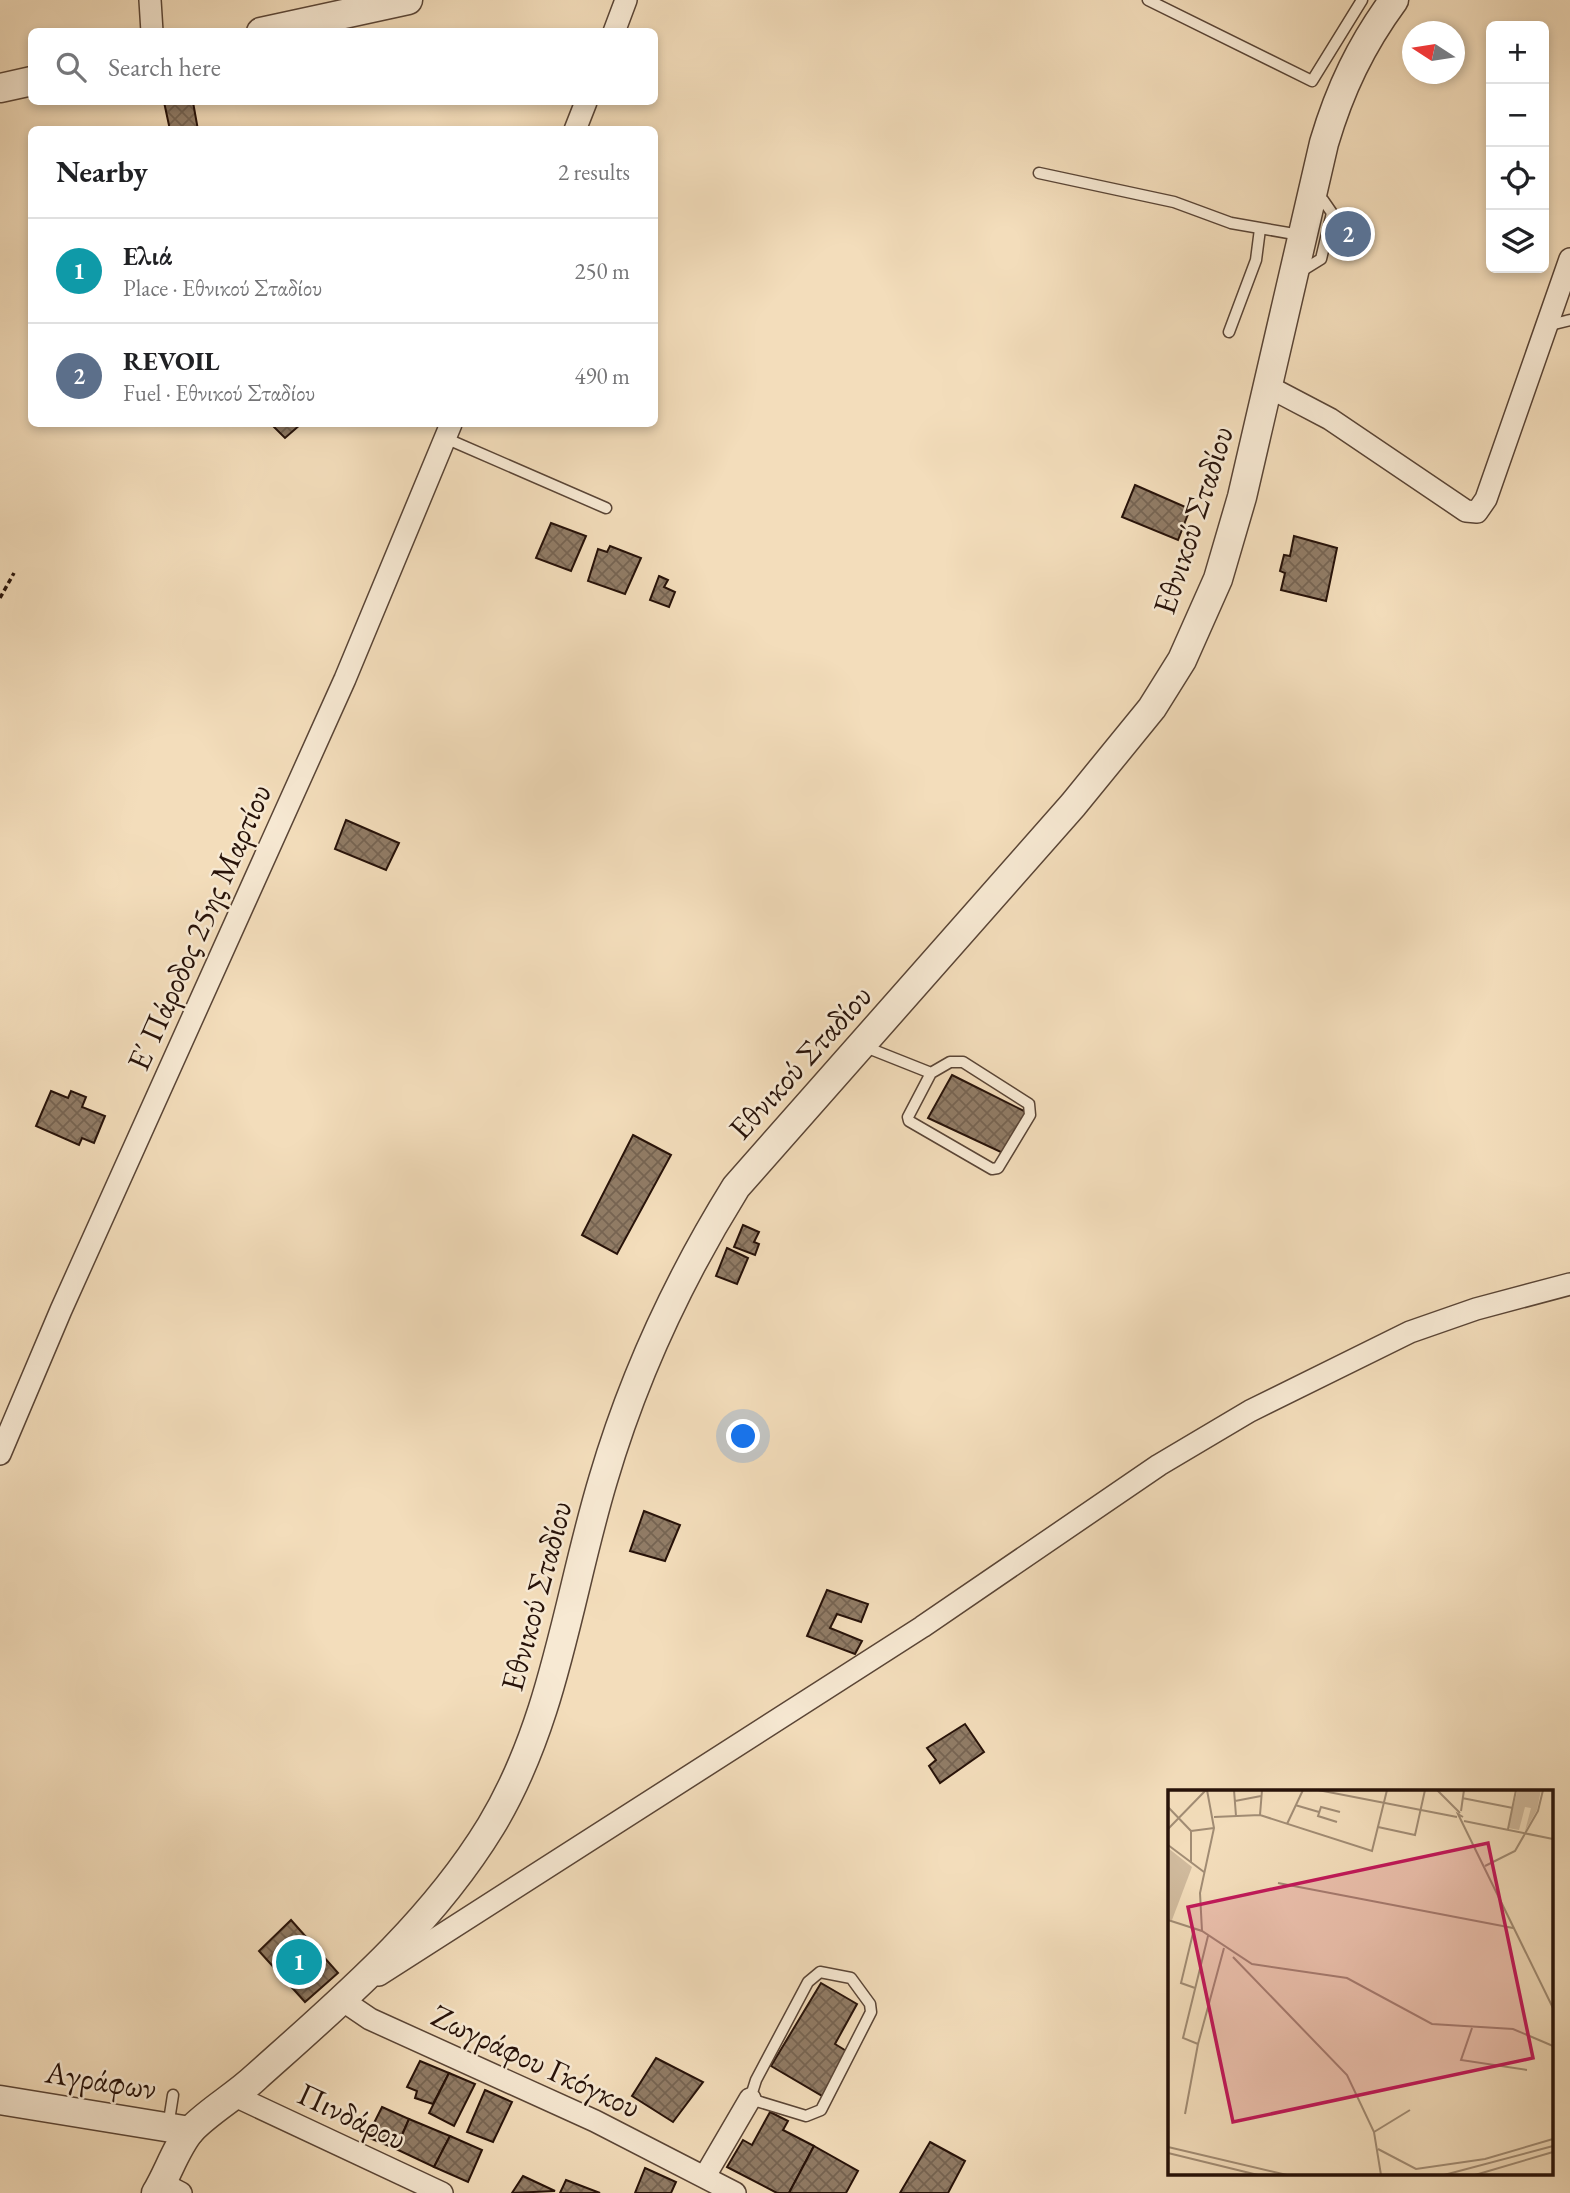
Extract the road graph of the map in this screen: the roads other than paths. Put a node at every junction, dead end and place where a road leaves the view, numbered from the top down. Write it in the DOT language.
graph roads {
  1 [pos="150,0"];
  2 [pos="408,0"];
  3 [pos="626,0"];
  4 [pos="1148,0"];
  5 [pos="1362,0"];
  6 [pos="1394,0"];
  7 [pos="152,28"];
  8 [pos="279,28"];
  9 [pos="616,28"];
  10 [pos="28,82"];
  11 [pos="0,88"];
  12 [pos="585,105"];
  13 [pos="577,126"];
  14 [pos="1039,173"];
  15 [pos="1323,200"];
  16 [pos="1260,229"];
  17 [pos="1303,236"];
  18 [pos="1570,259"];
  19 [pos="1294,275"];
  20 [pos="1570,320"];
  21 [pos="1546,326"];
  22 [pos="1229,332"];
  23 [pos="1269,387"];
  24 [pos="448,430"];
  25 [pos="606,508"];
  26 [pos="861,1045"];
  27 [pos="931,1073"];
  28 [pos="1570,1284"];
  29 [pos="0,1454"];
  30 [pos="348,1996"];
  31 [pos="173,2095"];
  32 [pos="235,2096"];
  33 [pos="750,2099"];
  34 [pos="0,2100"];
  35 [pos="179,2129"];
  36 [pos="705,2176"];
  37 [pos="166,2190"];
  38 [pos="442,2193"];
  39 [pos="736,2193"];
  1 -- 7 [label="street"];
  2 -- 8 [label="street"];
  3 -- 9 [label="street"];
  4 -- 5 [label="lane"];
  6 -- 17 [label="street, Εθνικού Σταδίου"];
  10 -- 11 [label="street"];
  12 -- 13 [label="street"];
  14 -- 16 [label="lane"];
  15 -- 19 [label="lane"];
  16 -- 17 [label="lane"];
  16 -- 22 [label="lane"];
  17 -- 19 [label="street, Εθνικού Σταδίου"];
  18 -- 21 [label="street"];
  19 -- 23 [label="street, Εθνικού Σταδίου"];
  20 -- 21 [label="lane"];
  21 -- 23 [label="street"];
  23 -- 26 [label="street, Εθνικού Σταδίου"];
  24 -- 25 [label="lane"];
  24 -- 29 [label="street, Ε΄ Πάροδος 25ης Μαρτίου"];
  26 -- 27 [label="lane"];
  26 -- 30 [label="street, Εθνικού Σταδίου"];
  27 -- 27 [label="lane"];
  28 -- 30 [label="street"];
  30 -- 32 [label="street, Εθνικού Σταδίου"];
  30 -- 36 [label="street, Ζωγράφου Γκόγκου"];
  31 -- 35 [label="lane"];
  32 -- 35 [label="street, Εθνικού Σταδίου"];
  32 -- 38 [label="street, Πινδάρου"];
  33 -- 33 [label="lane"];
  33 -- 36 [label="street"];
  34 -- 35 [label="street, Αγράφων"];
  35 -- 37 [label="street"];
  36 -- 39 [label="street, Ζωγράφου Γκόγκου"];
}
